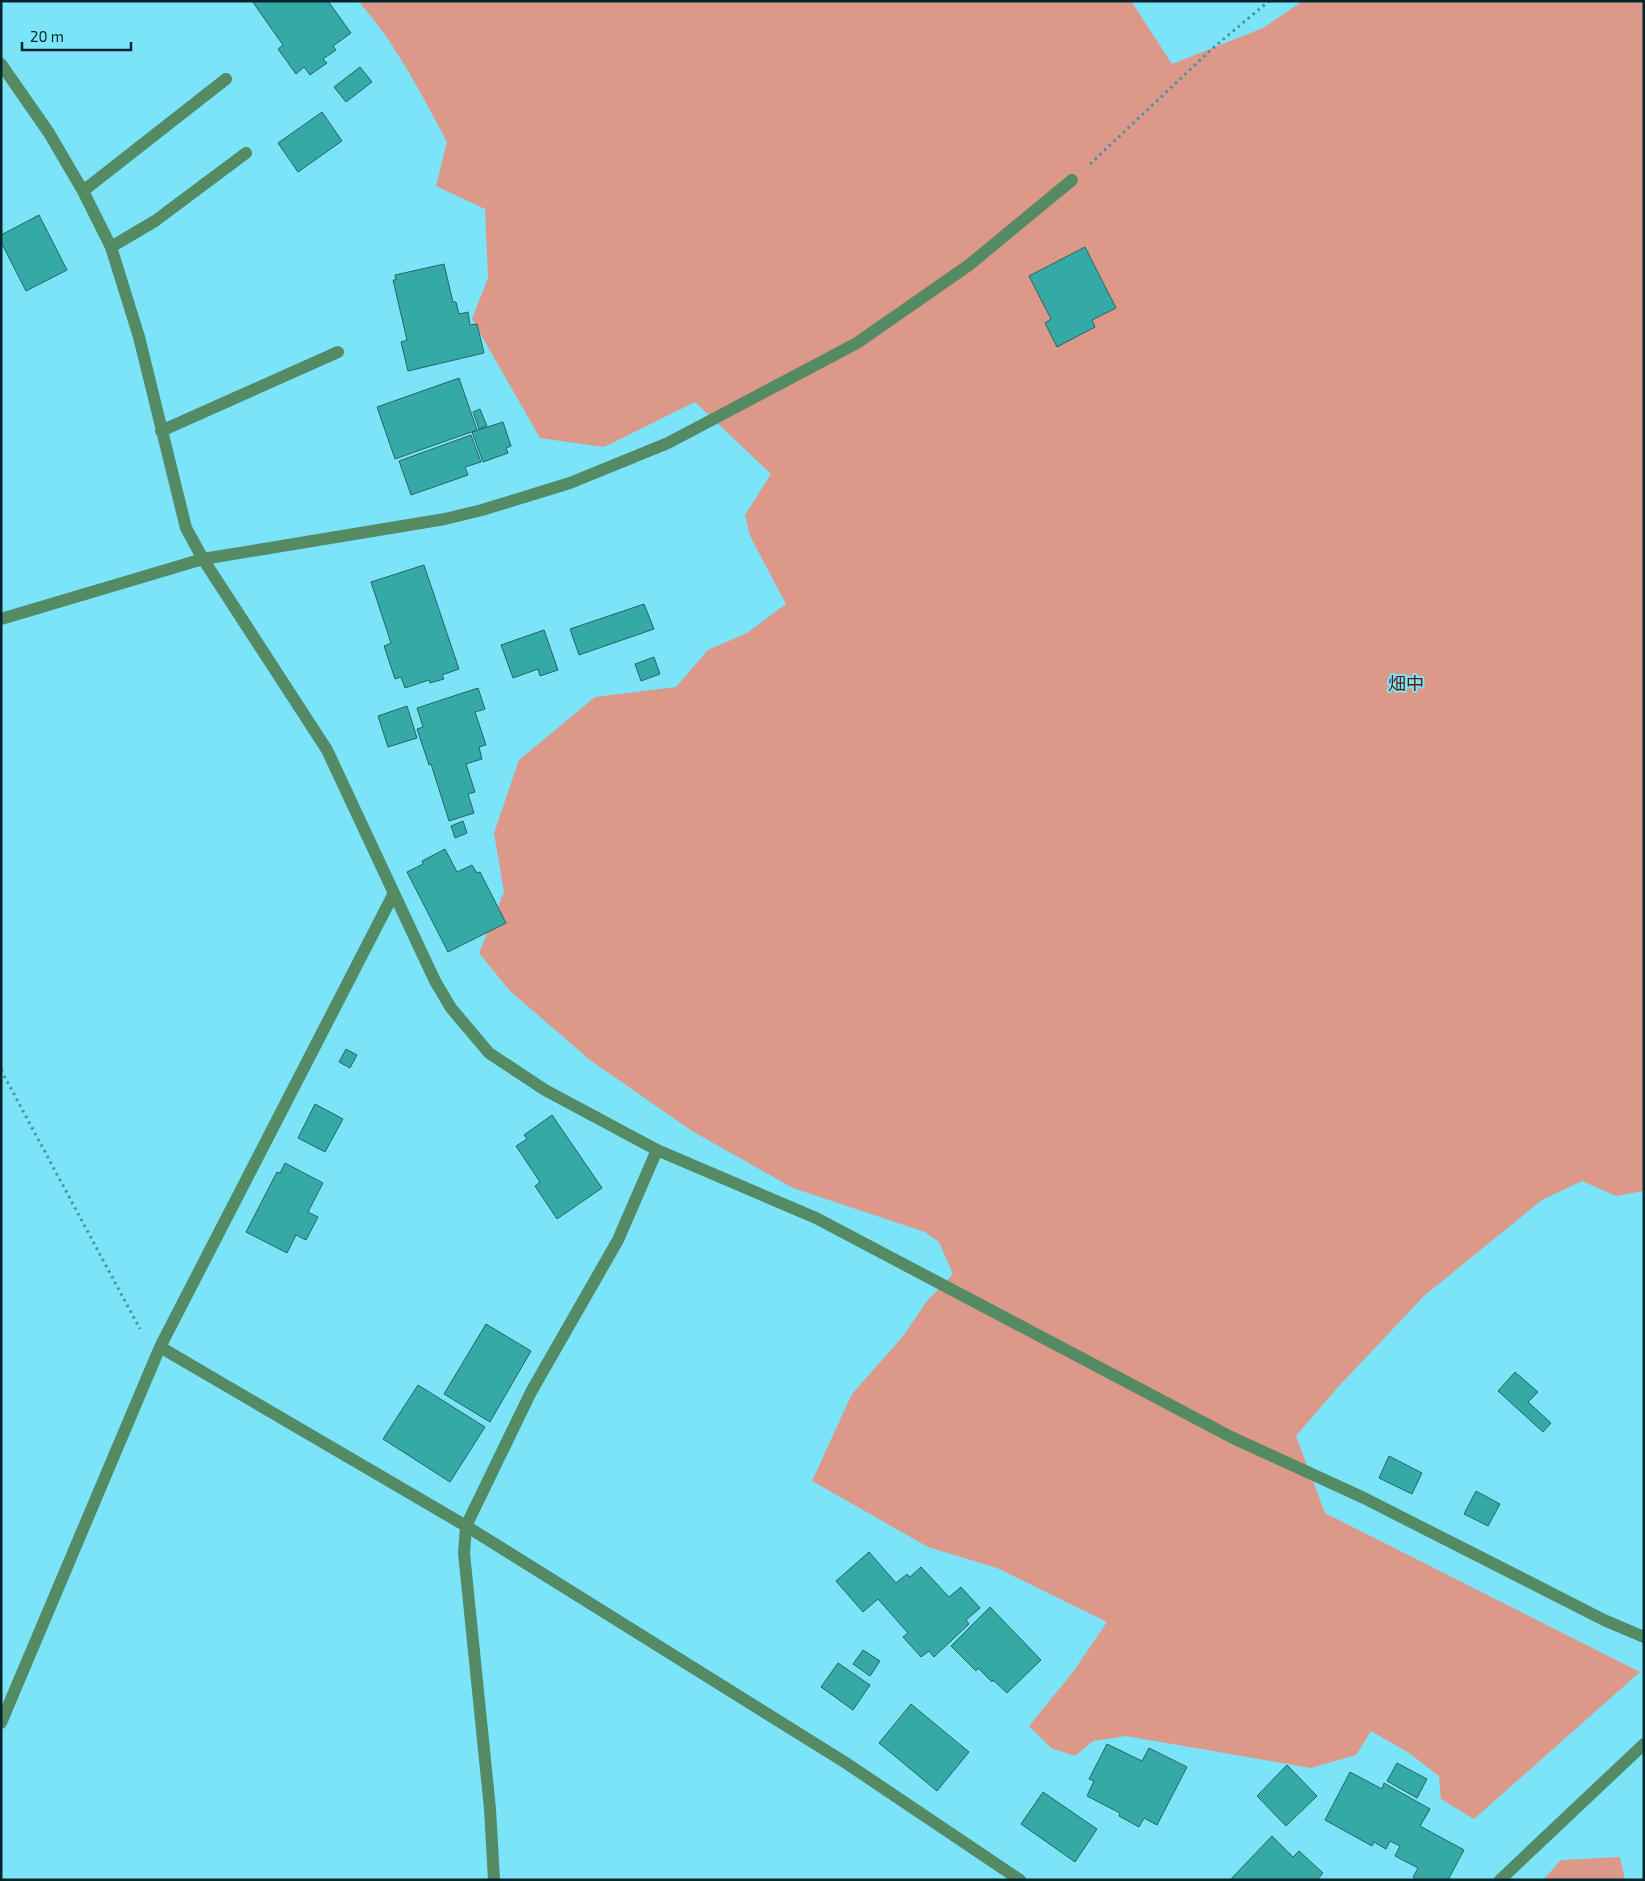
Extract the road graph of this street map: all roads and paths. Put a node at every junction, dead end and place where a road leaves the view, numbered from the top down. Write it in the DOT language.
graph roads {
  1 [pos="1269,1"];
  2 [pos="1,64"];
  3 [pos="226,79"];
  4 [pos="246,153"];
  5 [pos="1072,180"];
  6 [pos="83,191"];
  7 [pos="112,248"];
  8 [pos="338,352"];
  9 [pos="161,431"];
  10 [pos="203,559"];
  11 [pos="1,619"];
  12 [pos="394,893"];
  13 [pos="1,1070"];
  14 [pos="657,1150"];
  15 [pos="158,1353"];
  16 [pos="466,1526"];
  17 [pos="1644,1637"];
  18 [pos="1,1723"];
  19 [pos="1644,1744"];
  20 [pos="494,1880"];
  21 [pos="1020,1880"];
  22 [pos="1500,1880"];
  1 -- 5 [label="path"];
  2 -- 6 [label="street"];
  3 -- 6 [label="street"];
  4 -- 7 [label="street"];
  5 -- 10 [label="street"];
  6 -- 7 [label="street"];
  7 -- 9 [label="street"];
  8 -- 9 [label="street"];
  9 -- 10 [label="street"];
  10 -- 11 [label="street"];
  10 -- 12 [label="street"];
  12 -- 14 [label="street"];
  12 -- 15 [label="street"];
  13 -- 15 [label="path"];
  14 -- 16 [label="street"];
  14 -- 17 [label="street"];
  15 -- 16 [label="street"];
  15 -- 18 [label="street"];
  16 -- 20 [label="street"];
  16 -- 21 [label="street"];
  19 -- 22 [label="street"];
}
